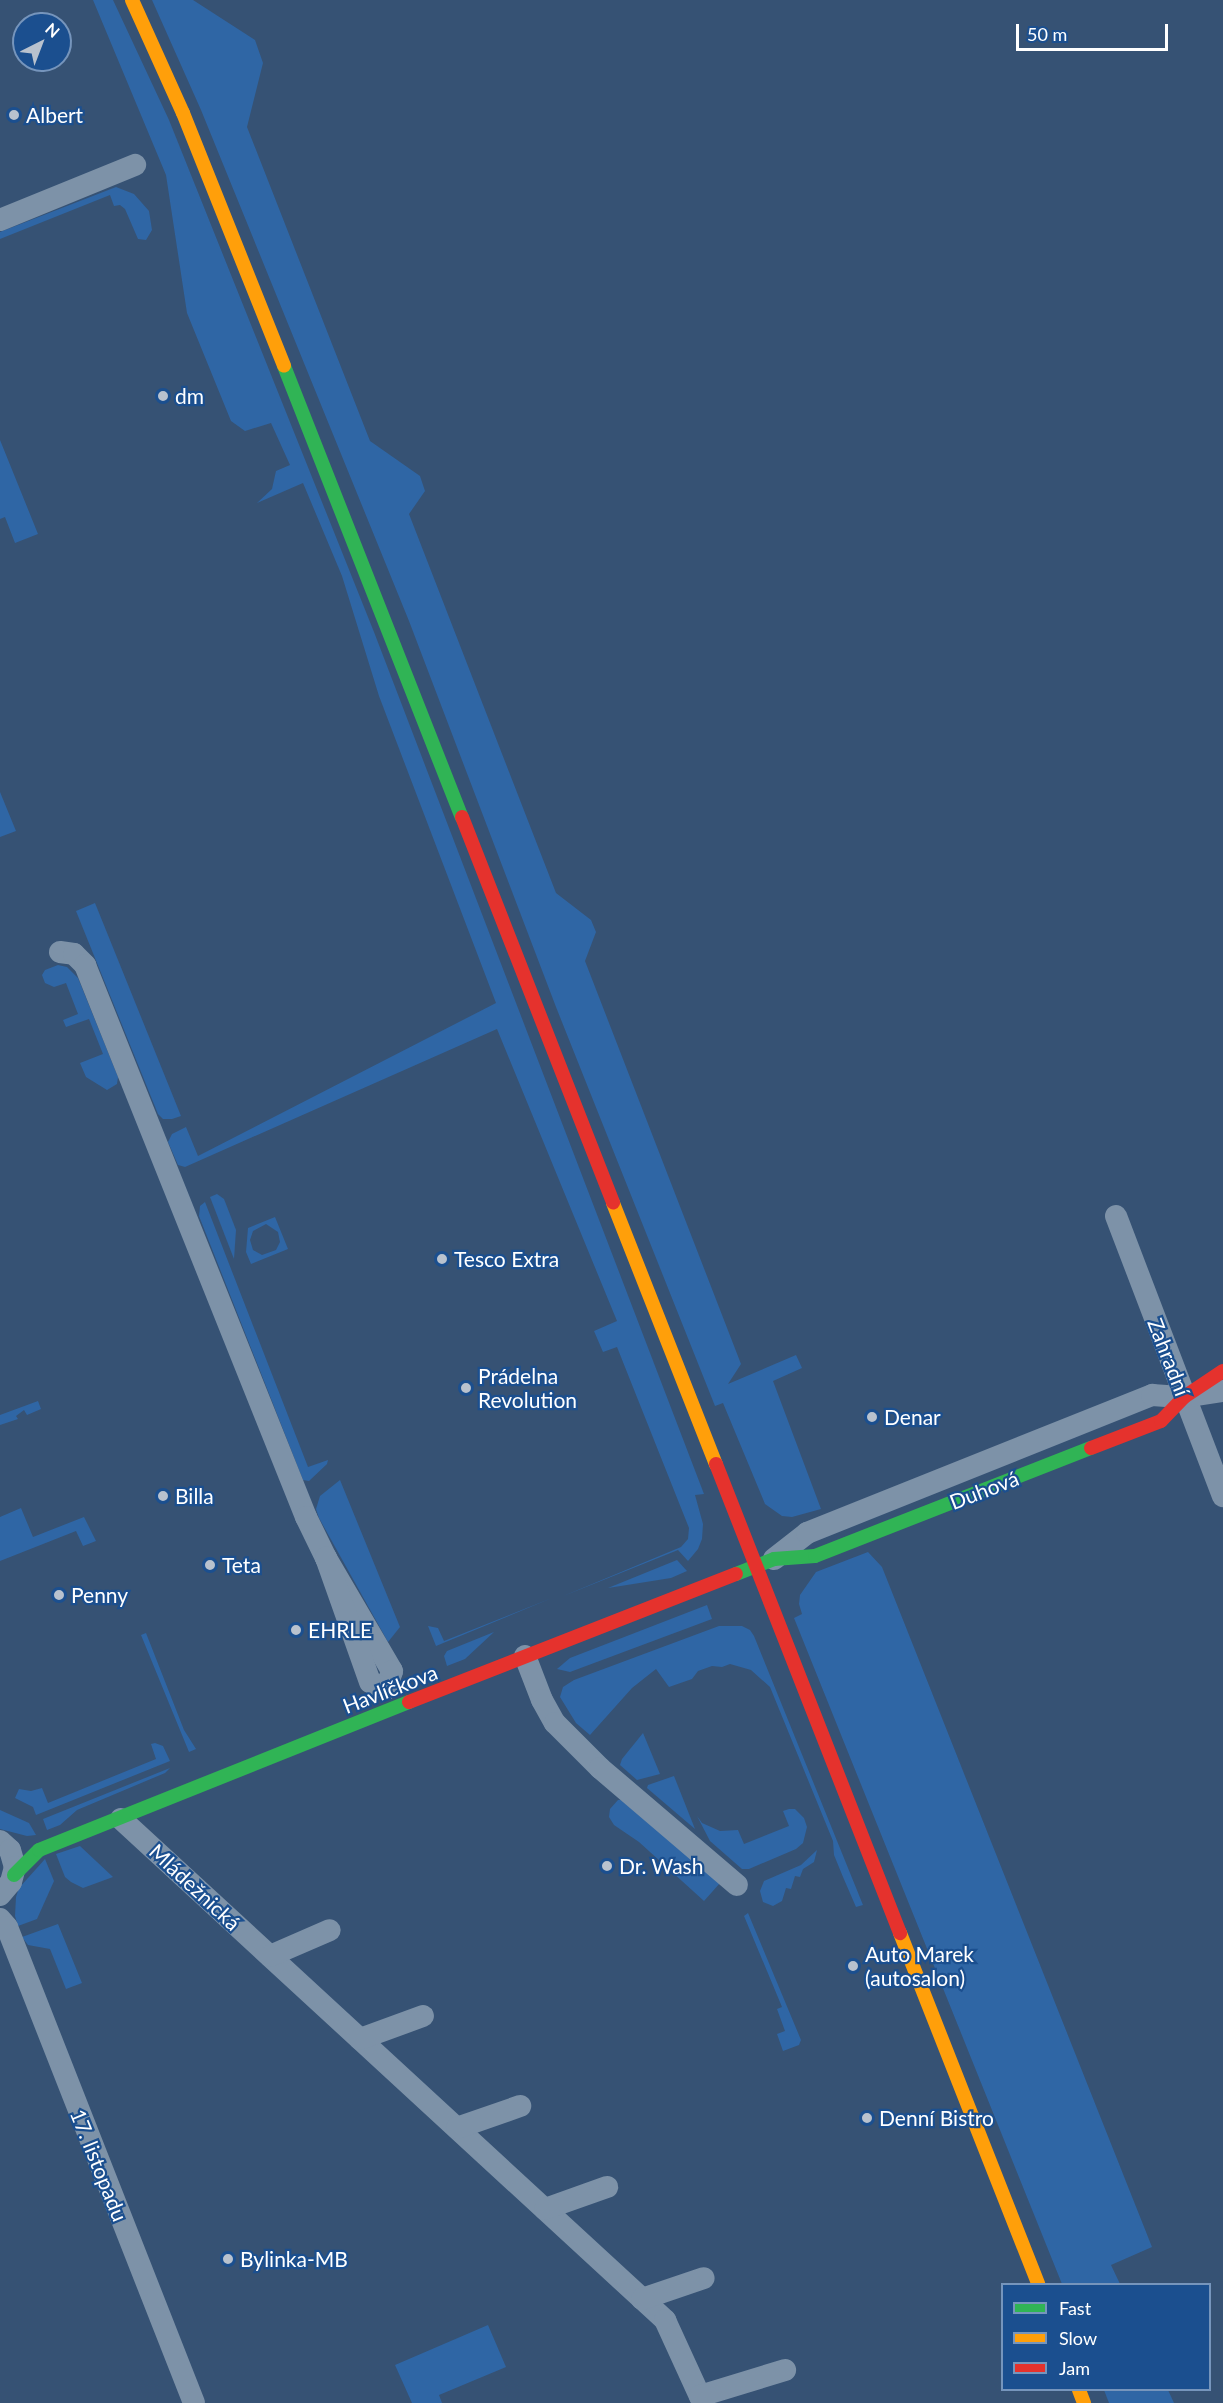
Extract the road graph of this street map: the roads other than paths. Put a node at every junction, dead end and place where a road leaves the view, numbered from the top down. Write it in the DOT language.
graph roads {
  1 [pos="132,0"];
  2 [pos="135,165"];
  3 [pos="0,220"];
  4 [pos="60,952"];
  5 [pos="1116,1216"];
  6 [pos="1223,1371"];
  7 [pos="1223,1391"];
  8 [pos="1184,1397"];
  9 [pos="1223,1497"];
  10 [pos="326,1558"];
  11 [pos="764,1563"];
  12 [pos="525,1656"];
  13 [pos="121,1819"];
  14 [pos="2,1842"];
  15 [pos="39,1850"];
  16 [pos="9,1884"];
  17 [pos="737,1886"];
  18 [pos="3,1923"];
  19 [pos="330,1930"];
  20 [pos="270,1956"];
  21 [pos="423,2016"];
  22 [pos="360,2039"];
  23 [pos="520,2106"];
  24 [pos="457,2128"];
  25 [pos="607,2187"];
  26 [pos="545,2209"];
  27 [pos="704,2277"];
  28 [pos="1038,2283"];
  29 [pos="642,2299"];
  30 [pos="785,2370"];
  31 [pos="701,2399"];
  32 [pos="194,2403"];
  1 -- 11 [label="main road"];
  2 -- 3 [label="street"];
  4 -- 10 [label="street"];
  5 -- 8 [label="street, Zahradní"];
  6 -- 8 [label="main road"];
  7 -- 8 [label="street, Duhová"];
  8 -- 9 [label="street, Zahradní"];
  8 -- 11 [label="street, Duhová"];
  10 -- 10 [label="street"];
  11 -- 12 [label="main road, Havlíčkova"];
  11 -- 28 [label="main road"];
  12 -- 13 [label="main road, Havlíčkova"];
  12 -- 17 [label="street"];
  13 -- 15 [label="main road, Havlíčkova"];
  13 -- 20 [label="street, Mládežnická"];
  14 -- 15 [label="street"];
  14 -- 16 [label="street"];
  15 -- 16 [label="main road"];
  16 -- 18 [label="street"];
  18 -- 32 [label="street, 17. listopadu"];
  19 -- 20 [label="street"];
  20 -- 22 [label="street, Mládežnická"];
  21 -- 22 [label="street"];
  22 -- 24 [label="street, Mládežnická"];
  23 -- 24 [label="street"];
  24 -- 26 [label="street, Mládežnická"];
  25 -- 26 [label="street"];
  26 -- 29 [label="street, Mládežnická"];
  27 -- 29 [label="street"];
  29 -- 31 [label="street, Mládežnická"];
  30 -- 31 [label="street, Mládežnická"];
}
